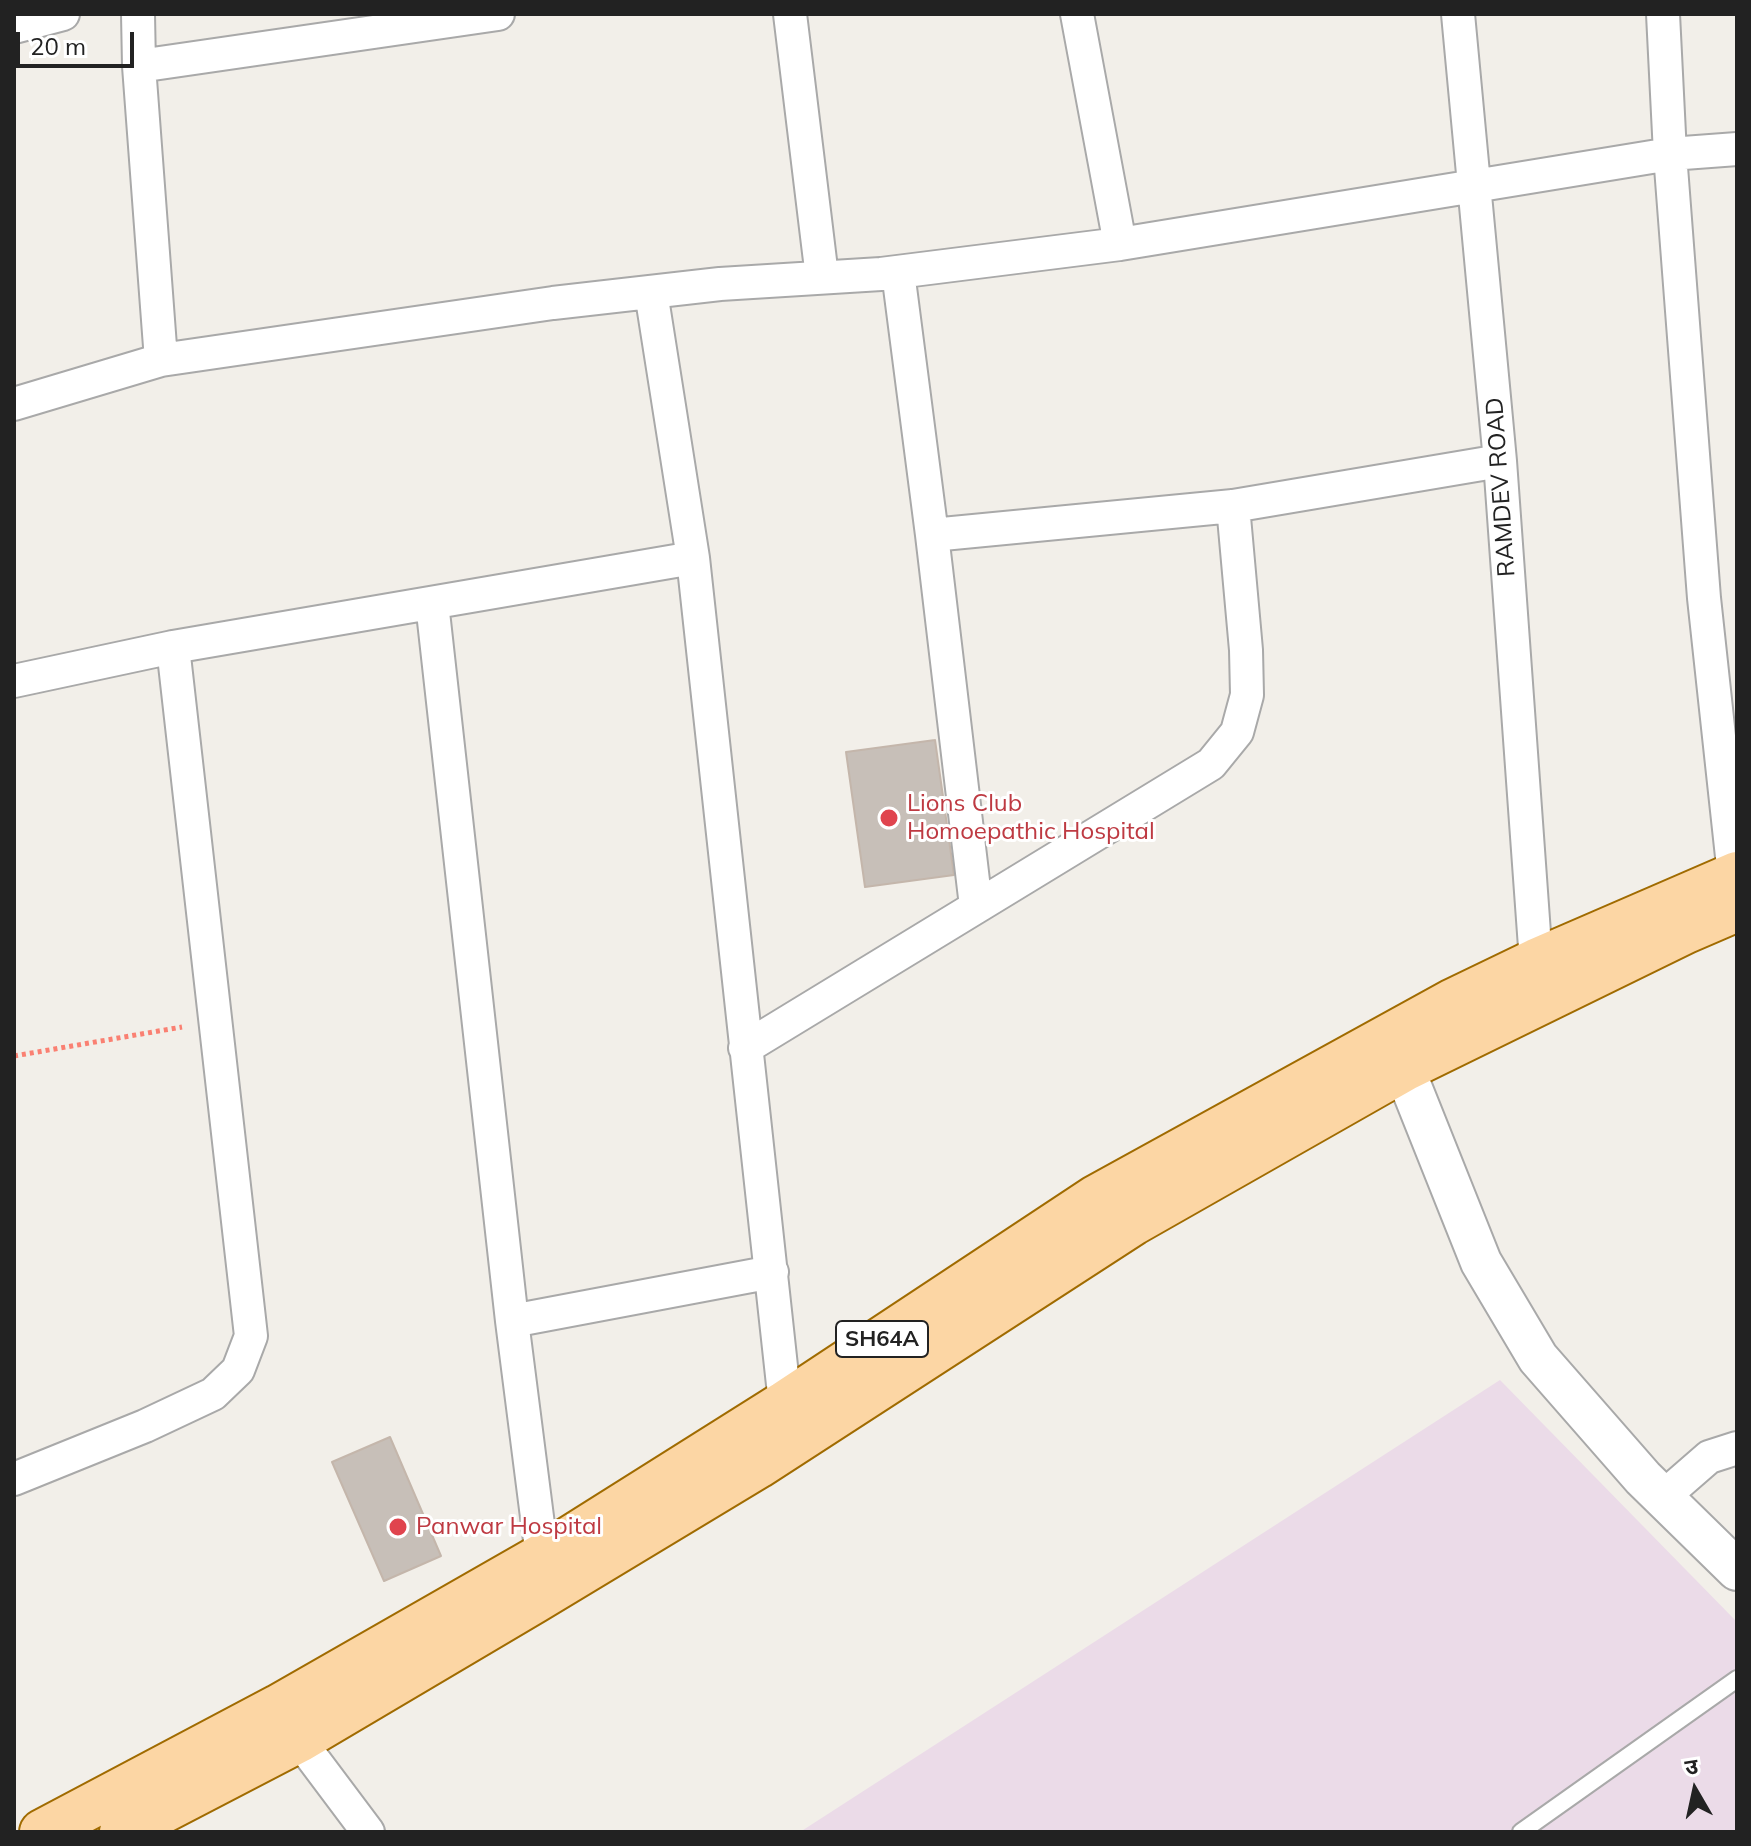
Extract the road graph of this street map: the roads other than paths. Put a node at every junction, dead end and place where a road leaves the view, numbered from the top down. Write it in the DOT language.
graph roads {
  1 [pos="63,14"];
  2 [pos="138,14"];
  3 [pos="498,14"];
  4 [pos="790,14"];
  5 [pos="1077,14"];
  6 [pos="1458,14"];
  7 [pos="1663,14"];
  8 [pos="14,27"];
  9 [pos="139,66"];
  10 [pos="1737,149"];
  11 [pos="1670,154"];
  12 [pos="1476,185"];
  13 [pos="1120,244"];
  14 [pos="898,272"];
  15 [pos="822,277"];
  16 [pos="651,292"];
  17 [pos="161,360"];
  18 [pos="14,404"];
  19 [pos="1500,461"];
  20 [pos="1233,506"];
  21 [pos="932,535"];
  22 [pos="693,558"];
  23 [pos="432,603"];
  24 [pos="173,647"];
  25 [pos="14,681"];
  26 [pos="1736,886"];
  27 [pos="976,906"];
  28 [pos="1536,961"];
  29 [pos="745,1048"];
  30 [pos="1397,1052"];
  31 [pos="772,1272"];
  32 [pos="512,1321"];
  33 [pos="785,1403"];
  34 [pos="1737,1448"];
  35 [pos="14,1479"];
  36 [pos="1663,1497"];
  37 [pos="542,1556"];
  38 [pos="1737,1570"];
  39 [pos="1737,1679"];
  40 [pos="299,1740"];
  41 [pos="42,1832"];
  42 [pos="122,1832"];
  43 [pos="368,1832"];
  44 [pos="1521,1832"];
  1 -- 8 [label="street"];
  2 -- 9 [label="street"];
  3 -- 9 [label="street"];
  4 -- 15 [label="street"];
  5 -- 13 [label="street"];
  6 -- 12 [label="street, RAMDEV ROAD"];
  7 -- 11 [label="street"];
  9 -- 17 [label="street"];
  10 -- 11 [label="street"];
  11 -- 12 [label="street"];
  11 -- 26 [label="street"];
  12 -- 13 [label="street"];
  12 -- 19 [label="street, RAMDEV ROAD"];
  13 -- 14 [label="street"];
  14 -- 15 [label="street"];
  14 -- 21 [label="street"];
  15 -- 16 [label="street"];
  16 -- 17 [label="street"];
  16 -- 22 [label="street"];
  17 -- 18 [label="street"];
  19 -- 20 [label="street"];
  19 -- 28 [label="street, RAMDEV ROAD"];
  20 -- 21 [label="street"];
  20 -- 27 [label="street"];
  21 -- 27 [label="street"];
  22 -- 23 [label="street"];
  22 -- 29 [label="street"];
  23 -- 24 [label="street"];
  23 -- 32 [label="street"];
  24 -- 25 [label="street"];
  24 -- 35 [label="street"];
  26 -- 28 [label="main road, SH64A"];
  26 -- 30 [label="main road, SH64A"];
  27 -- 29 [label="street"];
  28 -- 30 [label="main road, SH64A"];
  29 -- 31 [label="street"];
  30 -- 33 [label="main road, SH64A"];
  30 -- 36 [label="street"];
  30 -- 40 [label="main road, SH64A"];
  31 -- 32 [label="street"];
  31 -- 33 [label="street"];
  32 -- 37 [label="street"];
  33 -- 37 [label="main road, SH64A"];
  34 -- 36 [label="street"];
  36 -- 38 [label="street"];
  37 -- 41 [label="main road, SH64A"];
  39 -- 44 [label="lane"];
  40 -- 42 [label="main road, SH64A"];
  40 -- 43 [label="street"];
}
